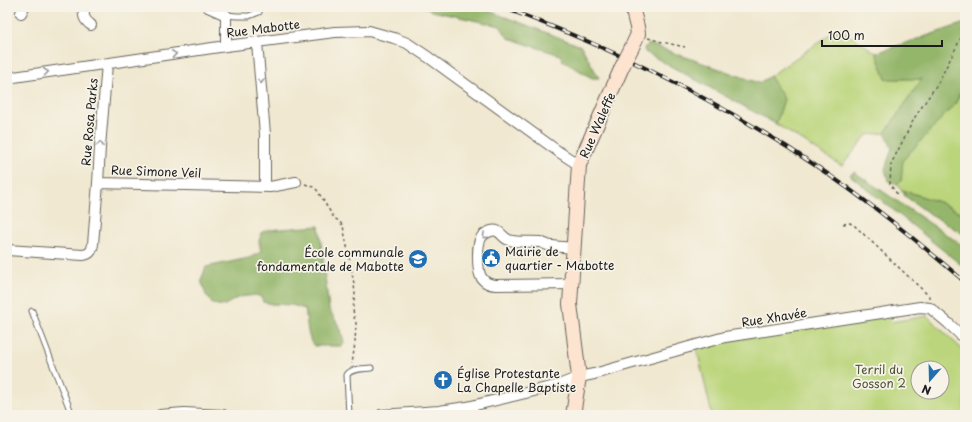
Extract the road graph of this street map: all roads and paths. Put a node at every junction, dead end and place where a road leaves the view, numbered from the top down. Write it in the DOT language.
graph roads {
  1 [pos="84,7"];
  2 [pos="208,7"];
  3 [pos="261,7"];
  4 [pos="632,7"];
  5 [pos="226,15"];
  6 [pos="91,25"];
  7 [pos="965,30"];
  8 [pos="635,40"];
  9 [pos="257,43"];
  10 [pos="226,46"];
  11 [pos="685,47"];
  12 [pos="107,64"];
  13 [pos="7,78"];
  14 [pos="579,165"];
  15 [pos="98,182"];
  16 [pos="296,182"];
  17 [pos="265,187"];
  18 [pos="897,194"];
  19 [pos="843,224"];
  20 [pos="573,248"];
  21 [pos="7,250"];
  22 [pos="570,284"];
  23 [pos="930,308"];
  24 [pos="32,311"];
  25 [pos="965,339"];
  26 [pos="371,368"];
  27 [pos="351,370"];
  28 [pos="579,377"];
  29 [pos="72,415"];
  30 [pos="160,415"];
  31 [pos="223,415"];
  32 [pos="349,415"];
  33 [pos="381,415"];
  34 [pos="573,415"];
  1 -- 6 [label="street"];
  2 -- 5 [label="street"];
  3 -- 5 [label="lane"];
  4 -- 8 [label="street"];
  5 -- 10 [label="street"];
  7 -- 18 [label="path"];
  8 -- 11 [label="path"];
  8 -- 14 [label="street, Rue Waleffe, bridge"];
  9 -- 10 [label="street, Rue Mabotte"];
  9 -- 14 [label="street, Rue Mabotte"];
  9 -- 17 [label="street, one-way"];
  12 -- 10 [label="street, Rue Mabotte, one-way"];
  13 -- 12 [label="street, Rue Mabotte, one-way"];
  15 -- 12 [label="street, Rue Rosa Parks, one-way"];
  14 -- 20 [label="street, Rue Waleffe"];
  15 -- 17 [label="street, Rue Simone Veil"];
  15 -- 21 [label="street, Rue Simone Veil"];
  16 -- 17 [label="street, Rue Simone Veil"];
  16 -- 27 [label="path"];
  19 -- 23 [label="path"];
  20 -- 22 [label="street, Rue Waleffe"];
  20 -- 22 [label="street, one-way"];
  22 -- 28 [label="street, Rue Waleffe"];
  23 -- 25 [label="street"];
  23 -- 28 [label="street, Rue Xhavée"];
  24 -- 29 [label="lane"];
  26 -- 27 [label="lane"];
  27 -- 32 [label="lane"];
  28 -- 33 [label="street, Rue Xhavée"];
  28 -- 34 [label="street, Rue Waleffe"];
  30 -- 31 [label="street"];
}
